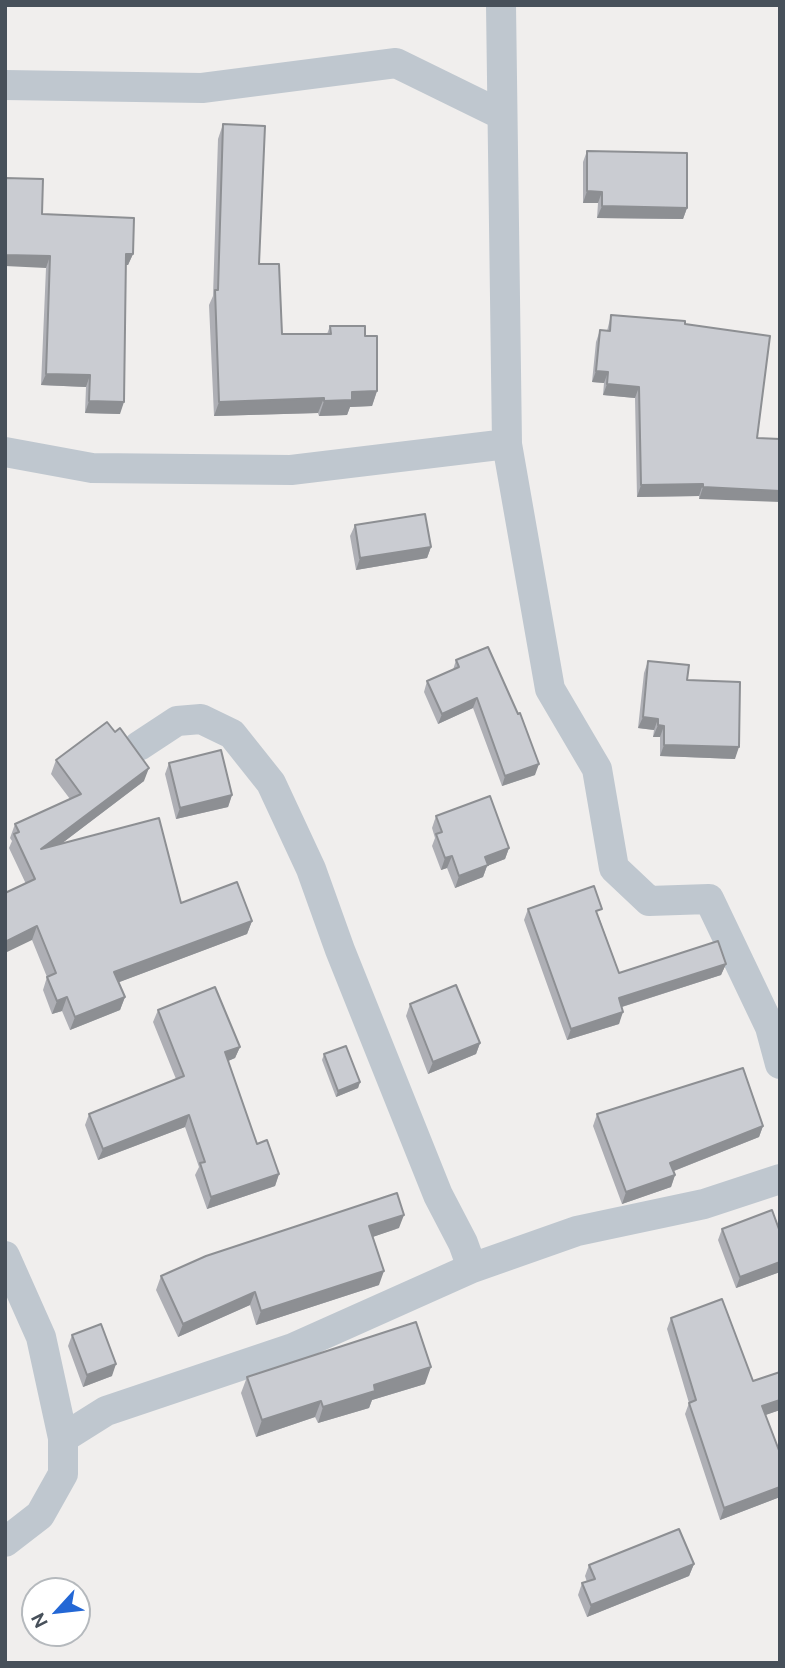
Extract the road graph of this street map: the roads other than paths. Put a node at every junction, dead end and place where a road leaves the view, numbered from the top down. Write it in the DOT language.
graph roads {
  1 [pos="501,5"];
  2 [pos="5,85"];
  3 [pos="500,114"];
  4 [pos="506,444"];
  5 [pos="5,452"];
  6 [pos="139,747"];
  7 [pos="780,1064"];
  8 [pos="780,1179"];
  9 [pos="5,1256"];
  10 [pos="472,1268"];
  11 [pos="64,1438"];
  12 [pos="5,1542"];
  1 -- 3 [label="street"];
  2 -- 3 [label="street"];
  3 -- 4 [label="street"];
  4 -- 5 [label="street"];
  4 -- 7 [label="street"];
  6 -- 10 [label="street"];
  8 -- 10 [label="street"];
  9 -- 11 [label="street"];
  10 -- 11 [label="street"];
  11 -- 12 [label="street"];
}
